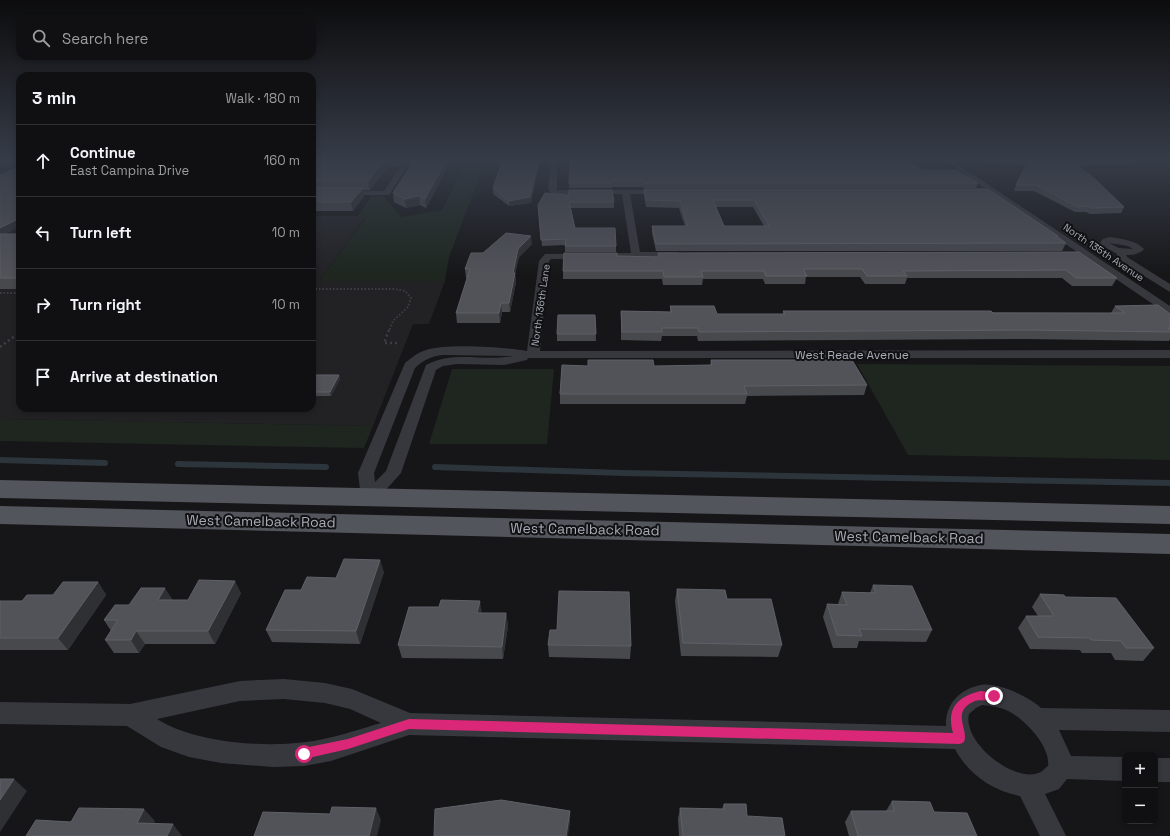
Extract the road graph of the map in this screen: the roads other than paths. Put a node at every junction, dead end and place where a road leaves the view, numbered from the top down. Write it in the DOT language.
graph roads {
  1 [pos="627,198"];
  2 [pos="1004,198"];
  3 [pos="1120,251"];
  4 [pos="636,255"];
  5 [pos="684,255"];
  6 [pos="1057,255"];
  7 [pos="1088,255"];
  8 [pos="1170,289"];
  9 [pos="1170,311"];
  10 [pos="1170,354"];
  11 [pos="533,355"];
  12 [pos="434,358"];
  13 [pos="0,489"];
  14 [pos="369,498"];
  15 [pos="0,502"];
  16 [pos="0,515"];
  17 [pos="32,516"];
  18 [pos="1170,516"];
  19 [pos="360,523"];
  20 [pos="1170,544"];
  21 [pos="0,713"];
  22 [pos="130,715"];
  23 [pos="1037,719"];
  24 [pos="1170,721"];
  25 [pos="409,724"];
  26 [pos="960,738"];
  27 [pos="1059,767"];
  28 [pos="1122,769"];
  29 [pos="1158,770"];
  30 [pos="1170,770"];
  31 [pos="1028,786"];
  32 [pos="1053,836"];
  1 -- 4 [label="street"];
  2 -- 7 [label="street, North 135th Avenue"];
  3 -- 8 [label="street"];
  4 -- 5 [label="street"];
  4 -- 11 [label="street, North 136th Lane"];
  6 -- 7 [label="street"];
  7 -- 9 [label="street, North 135th Avenue"];
  10 -- 11 [label="street, West Reade Avenue"];
  11 -- 12 [label="street, West Reade Avenue"];
  12 -- 14 [label="street"];
  12 -- 14 [label="street"];
  13 -- 14 [label="main road, West Camelback Road"];
  14 -- 18 [label="main road, West Camelback Road"];
  14 -- 19 [label="main road"];
  15 -- 17 [label="main road"];
  16 -- 17 [label="main road, West Camelback Road"];
  17 -- 19 [label="main road, West Camelback Road"];
  19 -- 20 [label="main road, West Camelback Road"];
  21 -- 22 [label="street"];
  22 -- 25 [label="street"];
  22 -- 25 [label="street"];
  23 -- 24 [label="street"];
  23 -- 26 [label="street"];
  23 -- 27 [label="street"];
  25 -- 26 [label="street"];
  26 -- 31 [label="street"];
  27 -- 28 [label="street"];
  27 -- 31 [label="street"];
  29 -- 30 [label="street"];
  31 -- 32 [label="street"];
}
